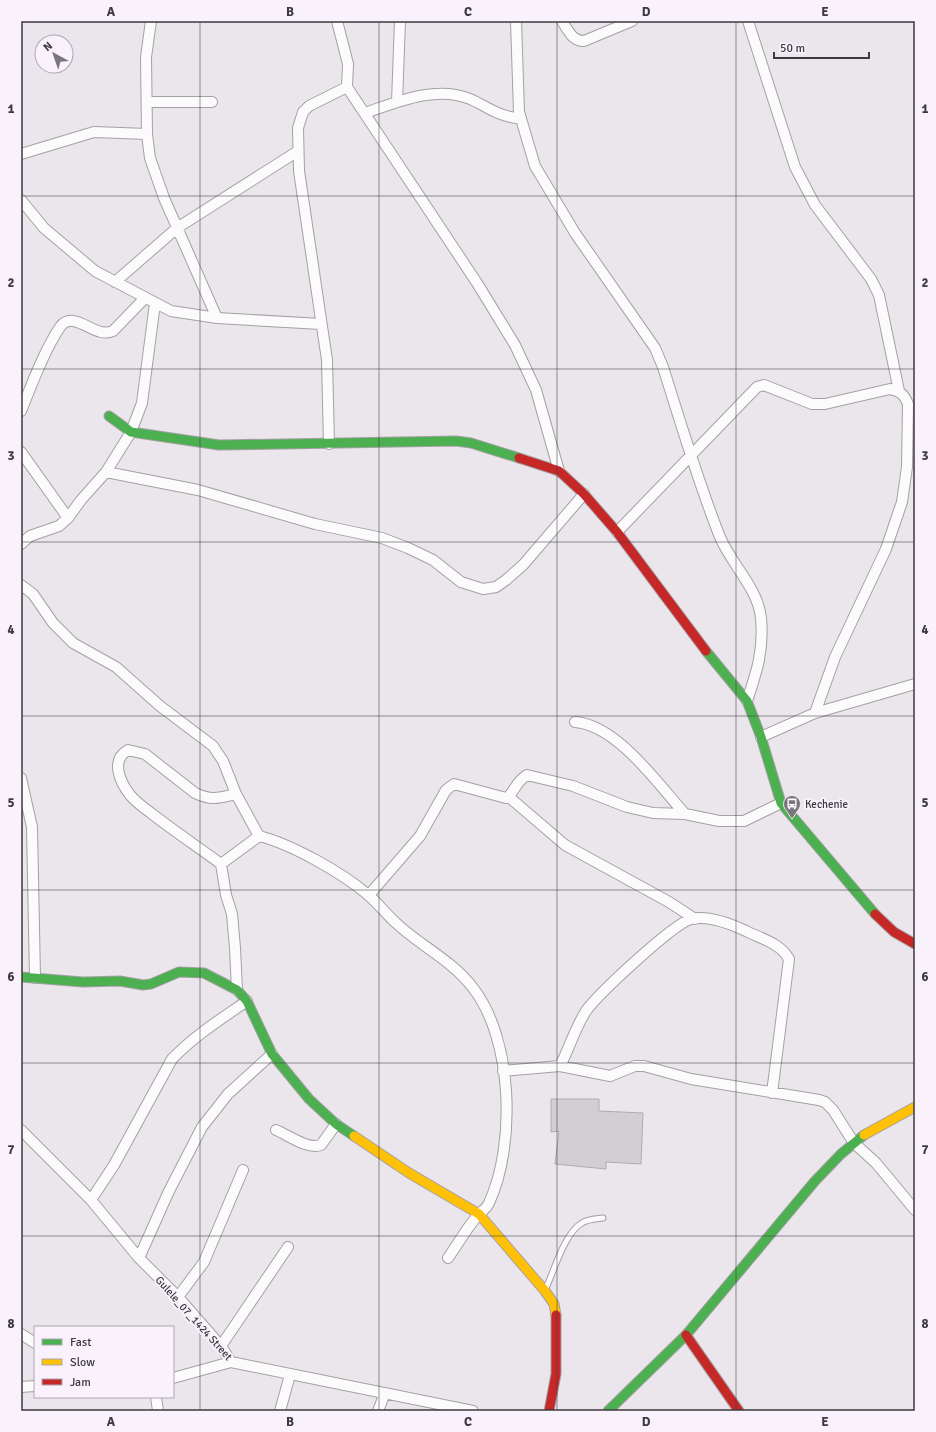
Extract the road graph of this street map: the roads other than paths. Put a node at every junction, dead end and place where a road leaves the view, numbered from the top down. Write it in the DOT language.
graph roads {
  1 [pos="151,21"];
  2 [pos="337,21"];
  3 [pos="400,21"];
  4 [pos="516,21"];
  5 [pos="562,21"];
  6 [pos="632,21"];
  7 [pos="748,21"];
  8 [pos="347,87"];
  9 [pos="147,102"];
  10 [pos="212,102"];
  11 [pos="397,102"];
  12 [pos="365,114"];
  13 [pos="520,116"];
  14 [pos="147,134"];
  15 [pos="298,151"];
  16 [pos="21,154"];
  17 [pos="21,200"];
  18 [pos="177,228"];
  19 [pos="115,282"];
  20 [pos="145,298"];
  21 [pos="155,303"];
  22 [pos="217,318"];
  23 [pos="321,324"];
  24 [pos="899,391"];
  25 [pos="21,411"];
  26 [pos="109,416"];
  27 [pos="131,432"];
  28 [pos="329,444"];
  29 [pos="21,452"];
  30 [pos="691,455"];
  31 [pos="559,471"];
  32 [pos="106,472"];
  33 [pos="584,494"];
  34 [pos="68,518"];
  35 [pos="618,532"];
  36 [pos="21,544"];
  37 [pos="21,585"];
  38 [pos="915,684"];
  39 [pos="747,701"];
  40 [pos="815,713"];
  41 [pos="575,722"];
  42 [pos="761,737"];
  43 [pos="21,778"];
  44 [pos="236,794"];
  45 [pos="509,797"];
  46 [pos="781,803"];
  47 [pos="685,814"];
  48 [pos="258,836"];
  49 [pos="222,864"];
  50 [pos="369,895"];
  51 [pos="694,919"];
  52 [pos="915,944"];
  53 [pos="21,978"];
  54 [pos="35,978"];
  55 [pos="236,990"];
  56 [pos="248,1001"];
  57 [pos="272,1054"];
  58 [pos="560,1066"];
  59 [pos="503,1071"];
  60 [pos="772,1093"];
  61 [pos="915,1107"];
  62 [pos="336,1124"];
  63 [pos="21,1130"];
  64 [pos="276,1130"];
  65 [pos="854,1143"];
  66 [pos="243,1170"];
  67 [pos="91,1200"];
  68 [pos="915,1210"];
  69 [pos="479,1214"];
  70 [pos="603,1218"];
  71 [pos="288,1247"];
  72 [pos="139,1258"];
  73 [pos="448,1258"];
  74 [pos="545,1291"];
  75 [pos="178,1297"];
  76 [pos="21,1334"];
  77 [pos="686,1335"];
  78 [pos="34,1342"];
  79 [pos="221,1346"];
  80 [pos="231,1362"];
  81 [pos="290,1375"];
  82 [pos="174,1378"];
  83 [pos="34,1386"];
  84 [pos="21,1387"];
  85 [pos="385,1393"];
  86 [pos="156,1398"];
  87 [pos="158,1411"];
  88 [pos="280,1411"];
  89 [pos="378,1411"];
  90 [pos="473,1411"];
  91 [pos="549,1411"];
  92 [pos="608,1411"];
  93 [pos="739,1411"];
  1 -- 9 [label="street"];
  2 -- 8 [label="street"];
  3 -- 11 [label="street"];
  4 -- 13 [label="street"];
  5 -- 6 [label="street"];
  7 -- 24 [label="street"];
  8 -- 12 [label="street"];
  8 -- 15 [label="street"];
  9 -- 10 [label="street"];
  9 -- 14 [label="street"];
  11 -- 12 [label="street"];
  11 -- 13 [label="street"];
  12 -- 31 [label="street"];
  13 -- 30 [label="street"];
  14 -- 16 [label="street"];
  14 -- 18 [label="street"];
  15 -- 18 [label="street"];
  15 -- 23 [label="street"];
  17 -- 19 [label="street"];
  18 -- 19 [label="street"];
  18 -- 22 [label="street"];
  19 -- 20 [label="street"];
  20 -- 21 [label="street"];
  20 -- 25 [label="street"];
  21 -- 22 [label="street"];
  21 -- 27 [label="street"];
  22 -- 23 [label="street"];
  23 -- 28 [label="street"];
  24 -- 30 [label="street"];
  24 -- 40 [label="street"];
  26 -- 27 [label="street"];
  27 -- 28 [label="street"];
  27 -- 32 [label="street"];
  28 -- 31 [label="street"];
  29 -- 34 [label="street"];
  30 -- 35 [label="street"];
  30 -- 39 [label="street"];
  31 -- 33 [label="street"];
  32 -- 33 [label="street"];
  32 -- 34 [label="street"];
  33 -- 35 [label="street"];
  34 -- 36 [label="street"];
  35 -- 39 [label="street"];
  37 -- 44 [label="street"];
  38 -- 40 [label="street"];
  39 -- 42 [label="street"];
  40 -- 42 [label="street"];
  41 -- 47 [label="street"];
  42 -- 46 [label="street"];
  43 -- 54 [label="street"];
  44 -- 48 [label="street"];
  44 -- 49 [label="street"];
  45 -- 47 [label="street"];
  45 -- 50 [label="street"];
  45 -- 51 [label="street"];
  46 -- 47 [label="street"];
  46 -- 52 [label="street"];
  48 -- 49 [label="street"];
  48 -- 50 [label="street"];
  49 -- 55 [label="street"];
  50 -- 59 [label="street"];
  51 -- 58 [label="street"];
  51 -- 60 [label="street"];
  53 -- 54 [label="street"];
  54 -- 55 [label="street"];
  55 -- 56 [label="street"];
  56 -- 57 [label="street"];
  56 -- 67 [label="street"];
  57 -- 62 [label="street"];
  57 -- 72 [label="street"];
  58 -- 59 [label="street"];
  58 -- 60 [label="street"];
  59 -- 69 [label="street"];
  60 -- 65 [label="street"];
  61 -- 65 [label="street"];
  62 -- 64 [label="street"];
  62 -- 69 [label="street"];
  63 -- 67 [label="street, Gulele_07_1424 Street"];
  65 -- 68 [label="street"];
  65 -- 77 [label="street"];
  66 -- 75 [label="street"];
  67 -- 72 [label="street, Gulele_07_1424 Street"];
  69 -- 73 [label="street"];
  69 -- 74 [label="street"];
  70 -- 74 [label="lane"];
  71 -- 79 [label="street"];
  72 -- 75 [label="street, Gulele_07_1424 Street"];
  74 -- 91 [label="street"];
  75 -- 79 [label="street, Gulele_07_1424 Street"];
  76 -- 78 [label="street"];
  77 -- 92 [label="street"];
  77 -- 93 [label="street"];
  79 -- 80 [label="street, Gulele_07_1424 Street"];
  80 -- 81 [label="street, Gulele_07_1424 Street"];
  80 -- 82 [label="street"];
  81 -- 85 [label="street, Gulele_07_1424 Street"];
  81 -- 88 [label="street"];
  83 -- 84 [label="street"];
  85 -- 89 [label="street"];
  85 -- 90 [label="street, Gulele_07_1424 Street"];
  86 -- 87 [label="street"];
}
